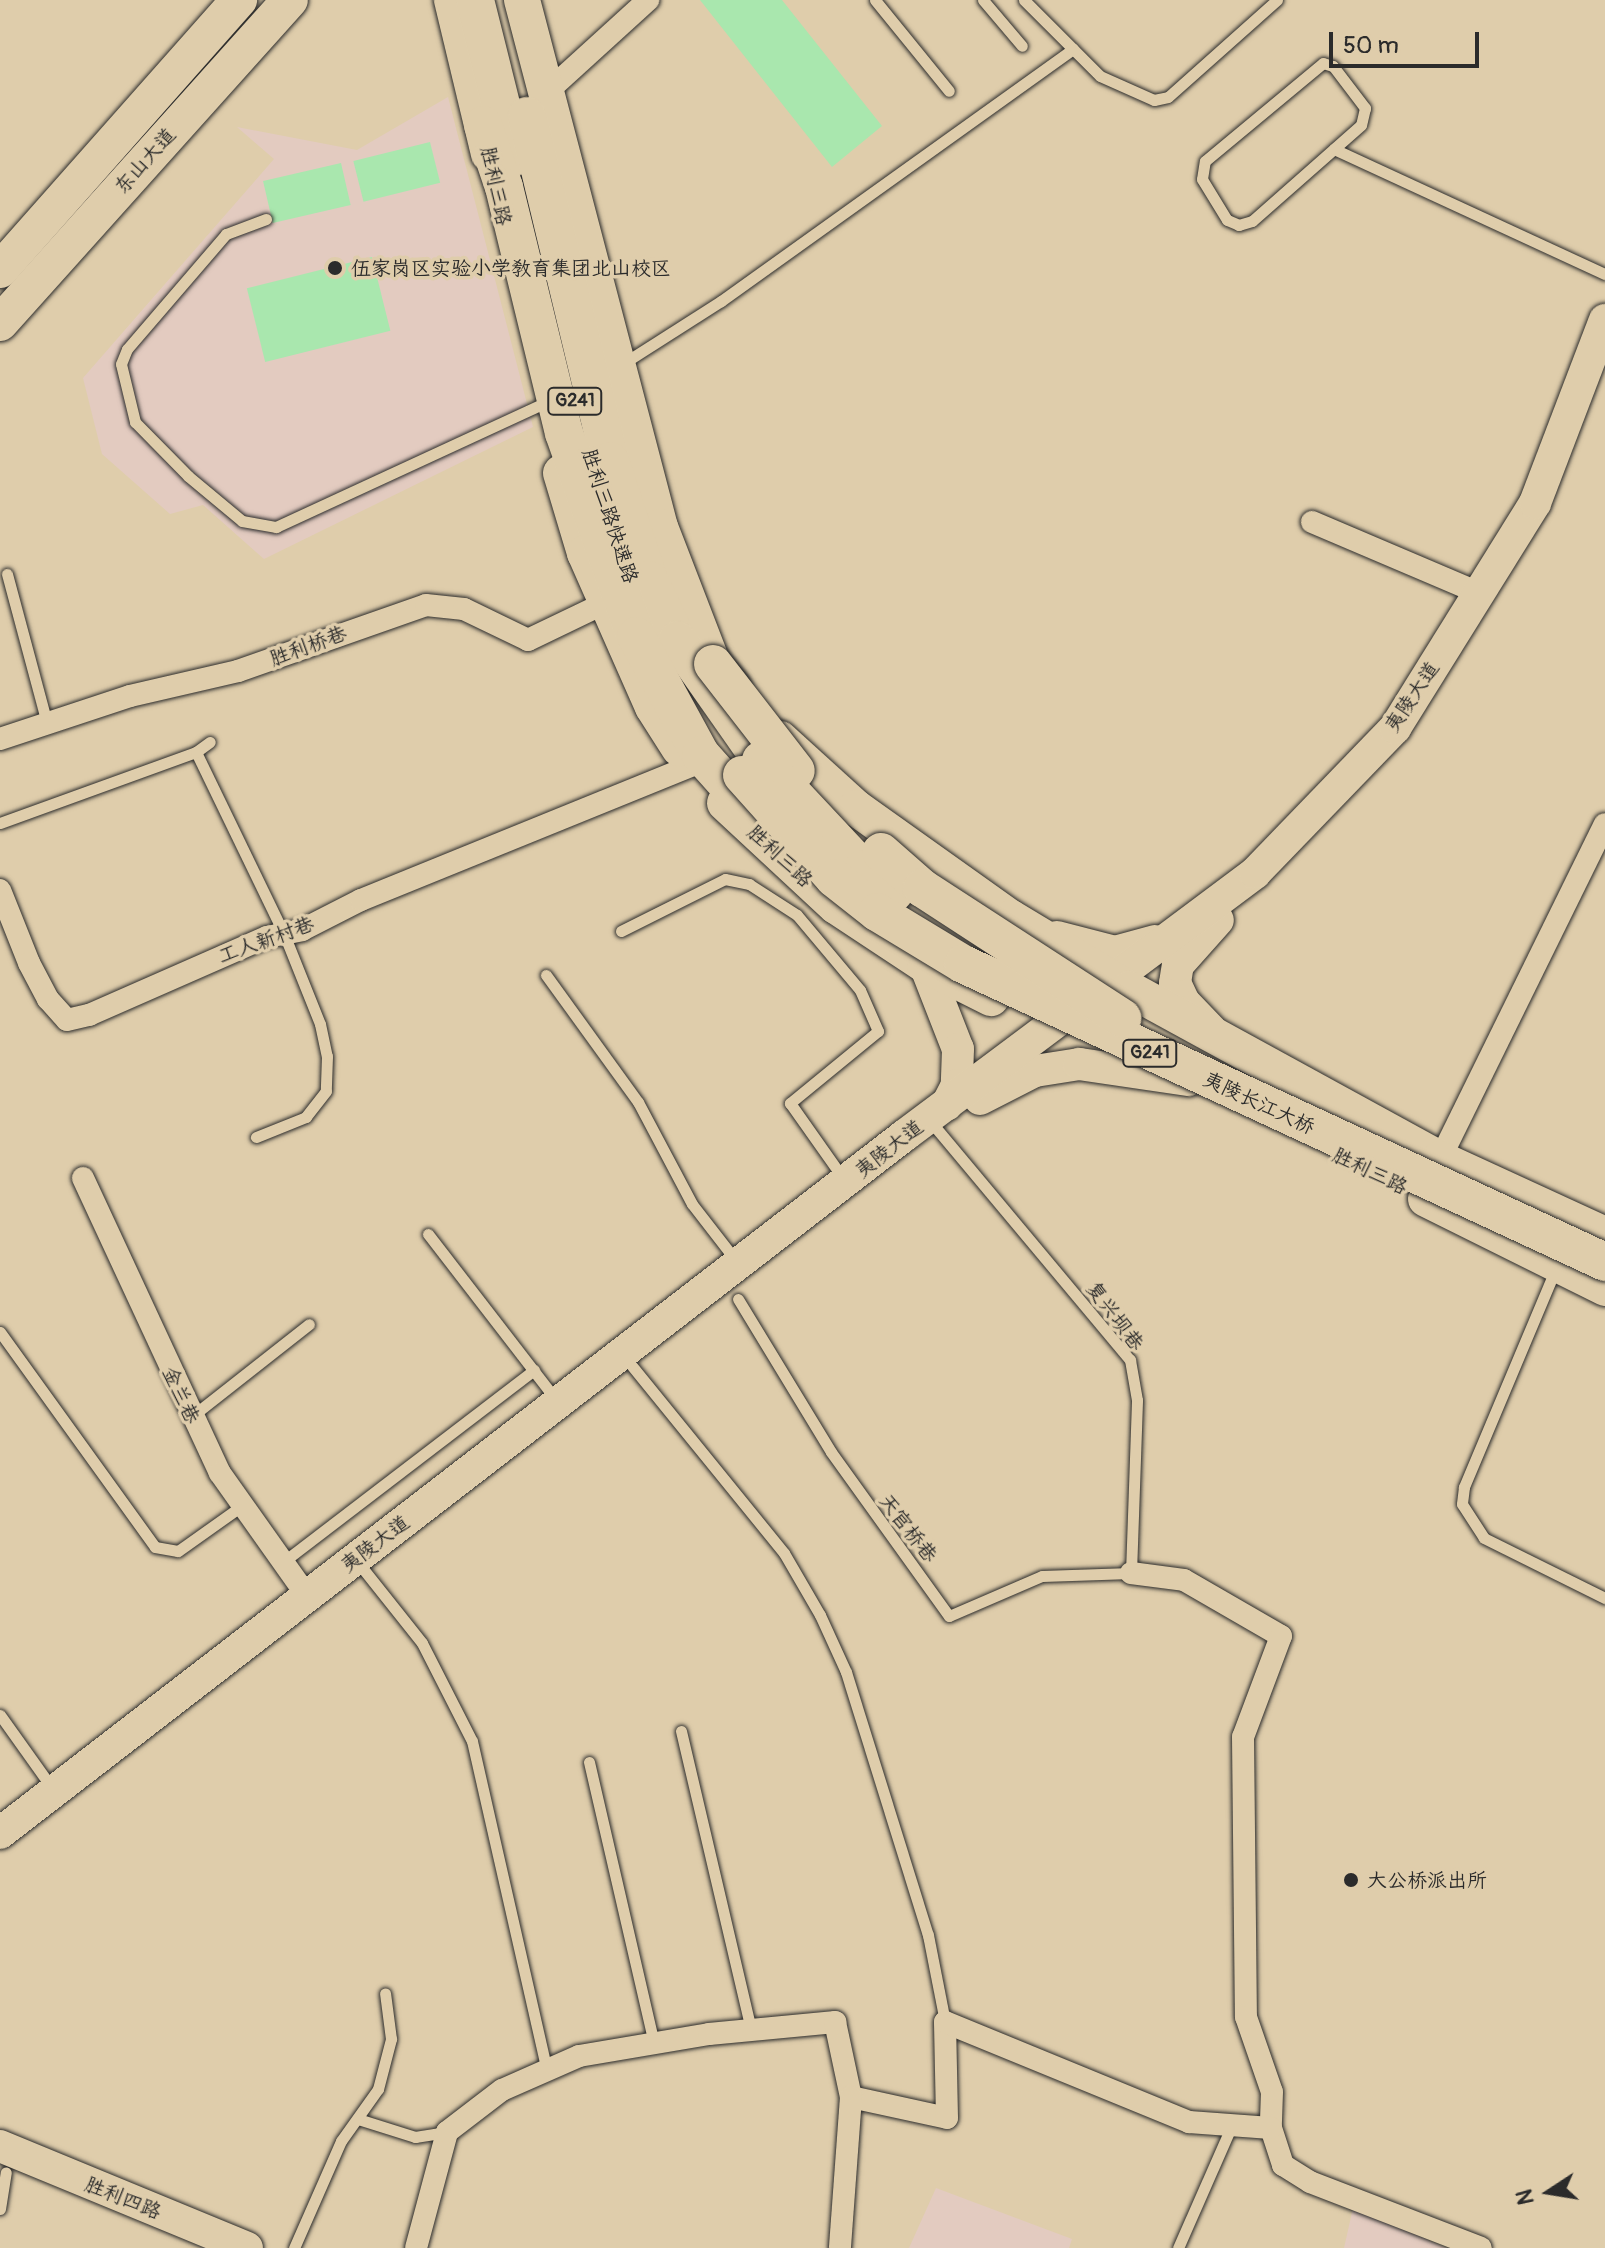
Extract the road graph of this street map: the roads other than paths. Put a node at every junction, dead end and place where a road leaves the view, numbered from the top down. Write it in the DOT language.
graph roads {
  1 [pos="213,0"];
  2 [pos="239,0"];
  3 [pos="499,0"];
  4 [pos="522,0"];
  5 [pos="648,0"];
  6 [pos="875,0"];
  7 [pos="983,0"];
  8 [pos="1024,0"];
  9 [pos="1277,0"];
  10 [pos="284,1"];
  11 [pos="456,4"];
  12 [pos="1022,46"];
  13 [pos="1073,49"];
  14 [pos="949,91"];
  15 [pos="547,92"];
  16 [pos="483,125"];
  17 [pos="1334,149"];
  18 [pos="266,219"];
  19 [pos="0,255"];
  20 [pos="0,270"];
  21 [pos="1605,274"];
  22 [pos="0,302"];
  23 [pos="1605,320"];
  24 [pos="0,323"];
  25 [pos="617,368"];
  26 [pos="1605,375"];
  27 [pos="544,403"];
  28 [pos="1312,522"];
  29 [pos="7,574"];
  30 [pos="1479,593"];
  31 [pos="607,602"];
  32 [pos="713,664"];
  33 [pos="47,723"];
  34 [pos="0,739"];
  35 [pos="210,742"];
  36 [pos="196,752"];
  37 [pos="691,766"];
  38 [pos="751,768"];
  39 [pos="0,823"];
  40 [pos="1605,824"];
  41 [pos="834,878"];
  42 [pos="0,890"];
  43 [pos="1209,917"];
  44 [pos="1011,918"];
  45 [pos="621,931"];
  46 [pos="284,934"];
  47 [pos="925,965"];
  48 [pos="546,975"];
  49 [pos="1122,995"];
  50 [pos="1062,1028"];
  51 [pos="1222,1040"];
  52 [pos="1189,1080"];
  53 [pos="952,1112"];
  54 [pos="256,1137"];
  55 [pos="1440,1159"];
  56 [pos="83,1178"];
  57 [pos="846,1182"];
  58 [pos="428,1234"];
  59 [pos="1605,1235"];
  60 [pos="1605,1245"];
  61 [pos="1605,1262"];
  62 [pos="1558,1264"];
  63 [pos="739,1266"];
  64 [pos="1605,1288"];
  65 [pos="738,1299"];
  66 [pos="309,1324"];
  67 [pos="0,1332"];
  68 [pos="632,1366"];
  69 [pos="534,1370"];
  70 [pos="560,1404"];
  71 [pos="191,1417"];
  72 [pos="243,1505"];
  73 [pos="283,1562"];
  74 [pos="364,1570"];
  75 [pos="1131,1573"];
  76 [pos="307,1596"];
  77 [pos="1605,1598"];
  78 [pos="0,1715"];
  79 [pos="681,1731"];
  80 [pos="589,1762"];
  81 [pos="55,1792"];
  82 [pos="0,1833"];
  83 [pos="0,1853"];
  84 [pos="385,1993"];
  85 [pos="945,2022"];
  86 [pos="751,2030"];
  87 [pos="654,2043"];
  88 [pos="547,2070"];
  89 [pos="851,2097"];
  90 [pos="358,2119"];
  91 [pos="1232,2125"];
  92 [pos="1271,2128"];
  93 [pos="447,2132"];
  94 [pos="2,2163"];
  95 [pos="0,2209"];
  96 [pos="193,2248"];
  97 [pos="247,2248"];
  98 [pos="294,2248"];
  99 [pos="416,2248"];
  100 [pos="840,2248"];
  101 [pos="1178,2248"];
  102 [pos="1481,2248"];
  1 -- 19 [label="main road"];
  2 -- 20 [label="main road"];
  3 -- 38 [label="highway, 胜利三路快速路 / G241"];
  4 -- 15 [label="main road"];
  5 -- 15 [label="street"];
  6 -- 14 [label="lane"];
  7 -- 12 [label="lane"];
  8 -- 13 [label="lane"];
  9 -- 13 [label="lane"];
  10 -- 22 [label="main road"];
  10 -- 24 [label="main road, 东山大道"];
  11 -- 16 [label="main road, 胜利三路"];
  11 -- 38 [label="highway, 胜利三路快速路 / G241"];
  13 -- 25 [label="lane"];
  15 -- 25 [label="main road"];
  16 -- 27 [label="main road, 胜利三路"];
  16 -- 41 [label="highway, bridge"];
  17 -- 17 [label="lane"];
  17 -- 21 [label="lane"];
  18 -- 27 [label="lane"];
  23 -- 30 [label="main road, 夷陵大道"];
  25 -- 32 [label="main road"];
  26 -- 43 [label="main road, 夷陵大道"];
  27 -- 31 [label="main road, 胜利三路"];
  28 -- 30 [label="street"];
  29 -- 33 [label="lane"];
  30 -- 43 [label="main road, 夷陵大道"];
  31 -- 33 [label="street, 胜利桥巷"];
  31 -- 37 [label="main road, 胜利三路"];
  32 -- 44 [label="main road"];
  32 -- 49 [label="highway, bridge"];
  33 -- 34 [label="street, 胜利桥巷"];
  35 -- 36 [label="lane"];
  36 -- 39 [label="lane"];
  36 -- 46 [label="lane"];
  37 -- 46 [label="street, 工人新村巷"];
  37 -- 47 [label="main road, 胜利三路"];
  38 -- 41 [label="highway, 夷陵长江大桥 / G241, bridge"];
  38 -- 49 [label="highway, 夷陵长江大桥 / G241, bridge"];
  40 -- 55 [label="street"];
  41 -- 61 [label="highway, 夷陵长江大桥 / G241, bridge"];
  42 -- 46 [label="street, 工人新村巷"];
  43 -- 44 [label="main road"];
  43 -- 49 [label="main road, 夷陵大道"];
  43 -- 51 [label="main road"];
  44 -- 49 [label="main road"];
  45 -- 57 [label="lane"];
  46 -- 54 [label="lane"];
  47 -- 50 [label="main road, 胜利三路"];
  47 -- 53 [label="main road"];
  48 -- 63 [label="lane"];
  49 -- 50 [label="main road, 夷陵大道"];
  49 -- 51 [label="main road"];
  49 -- 60 [label="highway, 夷陵长江大桥 / G241"];
  50 -- 52 [label="main road, 胜利三路"];
  50 -- 53 [label="main road, 夷陵大道"];
  51 -- 55 [label="main road"];
  52 -- 53 [label="main road"];
  52 -- 62 [label="main road, 胜利三路"];
  53 -- 57 [label="main road, 夷陵大道"];
  53 -- 68 [label="main road, 夷陵大道"];
  53 -- 75 [label="lane, 复兴坝巷"];
  55 -- 59 [label="main road"];
  56 -- 71 [label="street, 金兰巷"];
  57 -- 63 [label="main road, 夷陵大道"];
  58 -- 69 [label="lane"];
  62 -- 64 [label="main road, 胜利三路"];
  62 -- 77 [label="lane"];
  63 -- 70 [label="main road, 夷陵大道"];
  65 -- 75 [label="lane, 天官桥巷"];
  66 -- 71 [label="lane"];
  67 -- 72 [label="lane"];
  68 -- 74 [label="main road, 夷陵大道"];
  68 -- 85 [label="lane"];
  69 -- 70 [label="lane"];
  69 -- 73 [label="lane"];
  70 -- 76 [label="main road, 夷陵大道"];
  71 -- 72 [label="street, 金兰巷"];
  72 -- 73 [label="street, 金兰巷"];
  73 -- 76 [label="street, 金兰巷"];
  74 -- 83 [label="main road, 夷陵大道"];
  74 -- 88 [label="lane"];
  75 -- 92 [label="street"];
  76 -- 81 [label="main road, 夷陵大道"];
  78 -- 81 [label="lane"];
  79 -- 86 [label="lane"];
  80 -- 87 [label="lane"];
  81 -- 82 [label="main road, 夷陵大道"];
  84 -- 90 [label="lane"];
  85 -- 89 [label="street"];
  85 -- 91 [label="street"];
  86 -- 87 [label="street"];
  86 -- 89 [label="street"];
  87 -- 88 [label="street"];
  88 -- 93 [label="street"];
  89 -- 100 [label="street"];
  90 -- 93 [label="lane"];
  90 -- 98 [label="lane"];
  91 -- 92 [label="street"];
  91 -- 101 [label="lane"];
  92 -- 102 [label="street"];
  93 -- 99 [label="street"];
  94 -- 95 [label="lane"];
  94 -- 96 [label="main road, 胜利四路"];
  94 -- 97 [label="main road, 胜利四路"];
}
